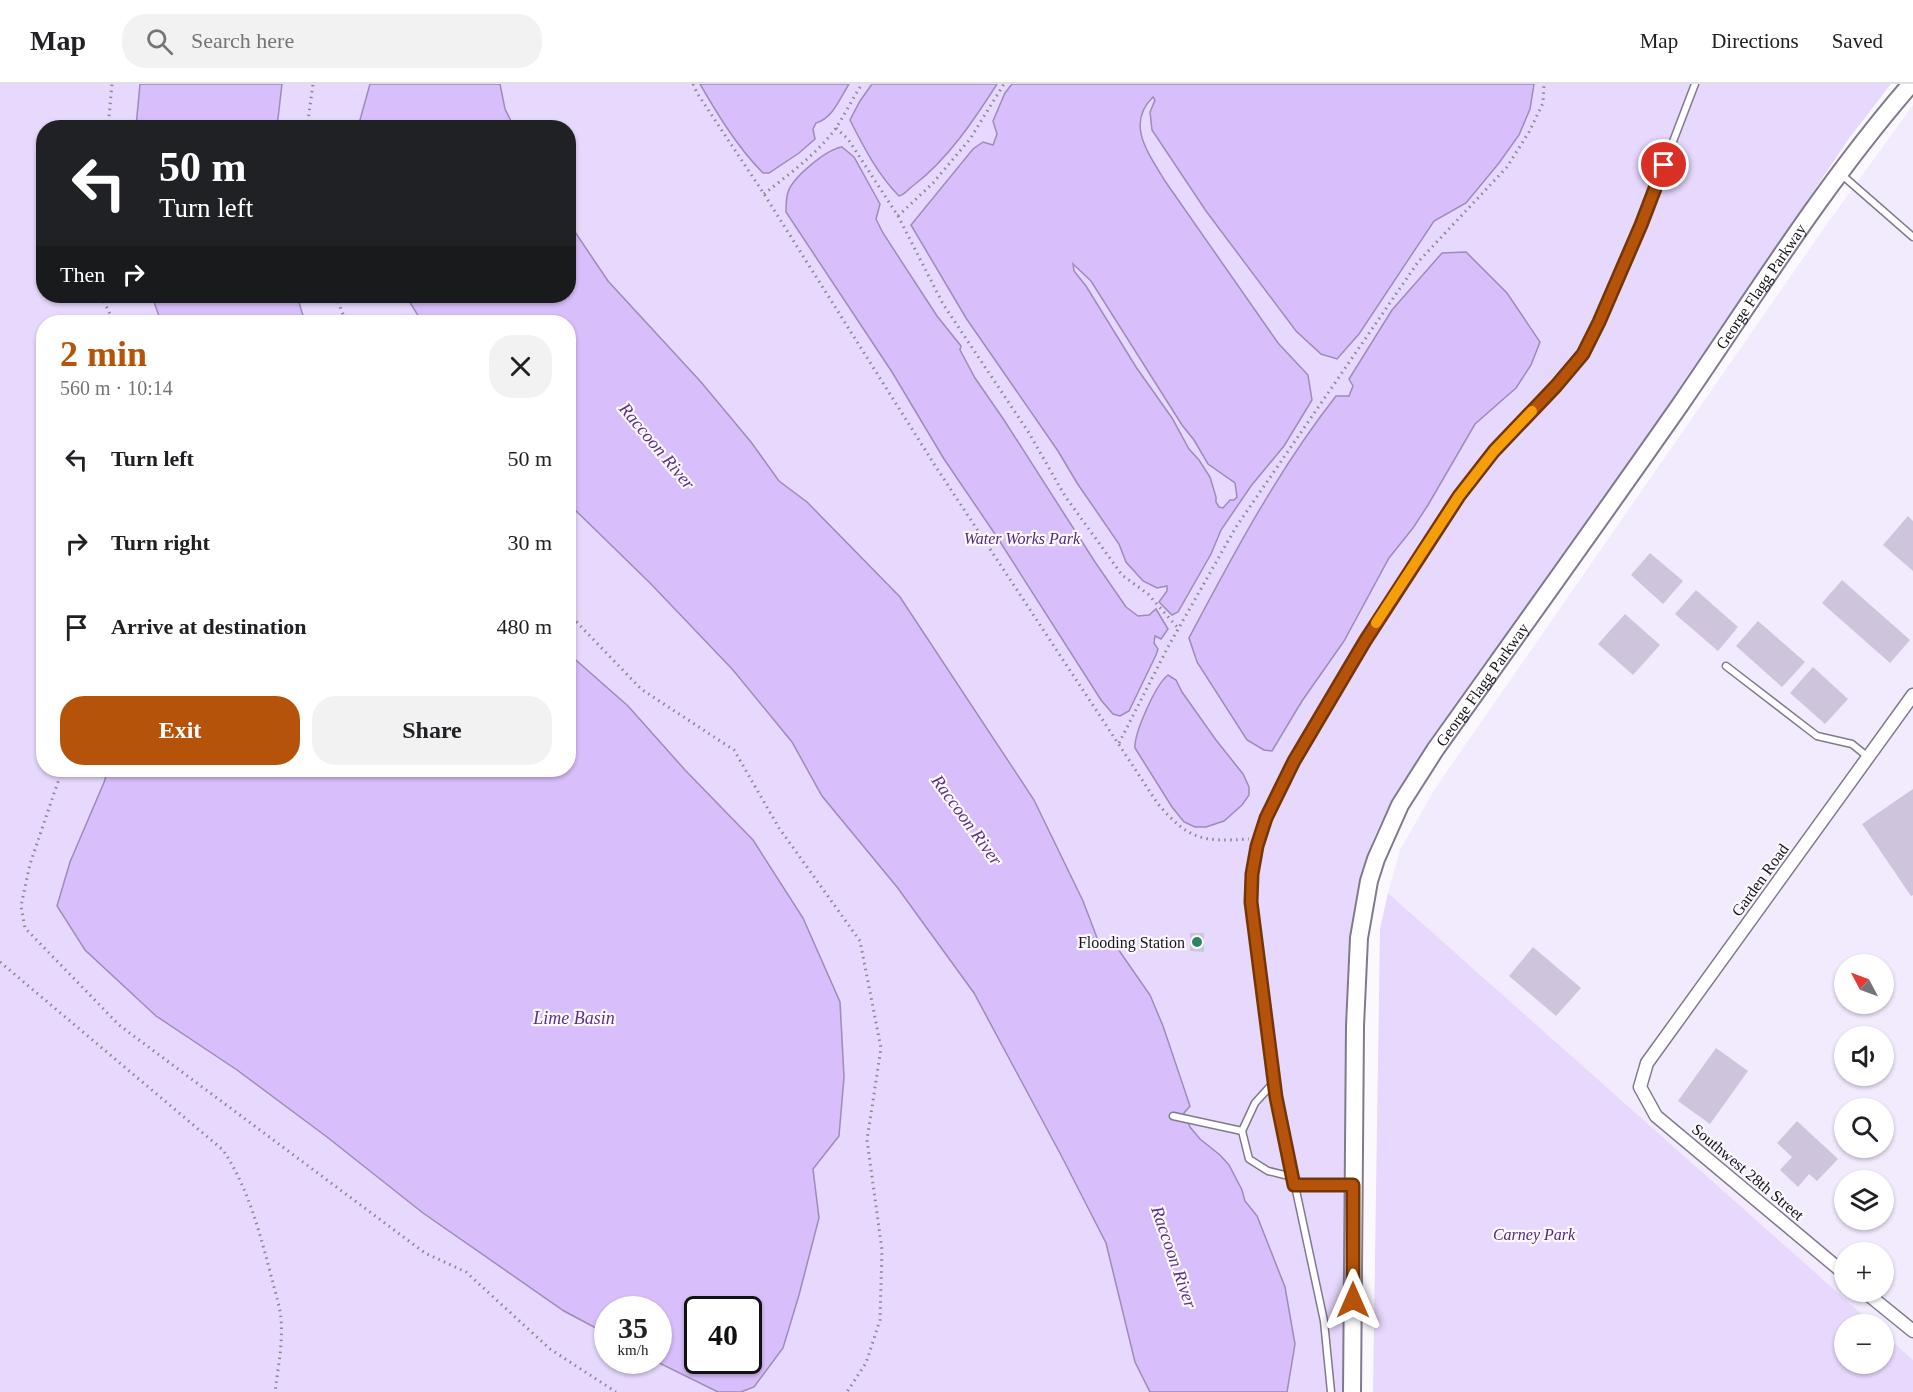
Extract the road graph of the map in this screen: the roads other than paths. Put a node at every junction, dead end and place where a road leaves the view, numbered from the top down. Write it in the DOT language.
graph roads {
  1 [pos="1695,84"];
  2 [pos="1911,84"];
  3 [pos="1839,173"];
  4 [pos="1913,237"];
  5 [pos="1726,666"];
  6 [pos="1913,695"];
  7 [pos="1868,757"];
  8 [pos="1274,1082"];
  9 [pos="1640,1087"];
  10 [pos="1173,1116"];
  11 [pos="1242,1131"];
  12 [pos="1293,1177"];
  13 [pos="1294,1185"];
  14 [pos="1353,1185"];
  15 [pos="1834,1265"];
  16 [pos="1877,1302"];
  17 [pos="1913,1332"];
  18 [pos="1331,1392"];
  19 [pos="1352,1392"];
  1 -- 8 [label="lane"];
  2 -- 3 [label="street, George Flagg Parkway"];
  3 -- 4 [label="lane"];
  3 -- 14 [label="street, George Flagg Parkway"];
  5 -- 7 [label="lane"];
  6 -- 7 [label="street, Garden Road"];
  7 -- 9 [label="street, Garden Road"];
  8 -- 11 [label="lane"];
  8 -- 12 [label="lane"];
  9 -- 15 [label="street, Southwest 28th Street"];
  10 -- 11 [label="lane"];
  11 -- 12 [label="lane"];
  12 -- 13 [label="lane"];
  13 -- 14 [label="lane"];
  13 -- 18 [label="lane"];
  14 -- 19 [label="street, George Flagg Parkway"];
  16 -- 17 [label="street"];
}
